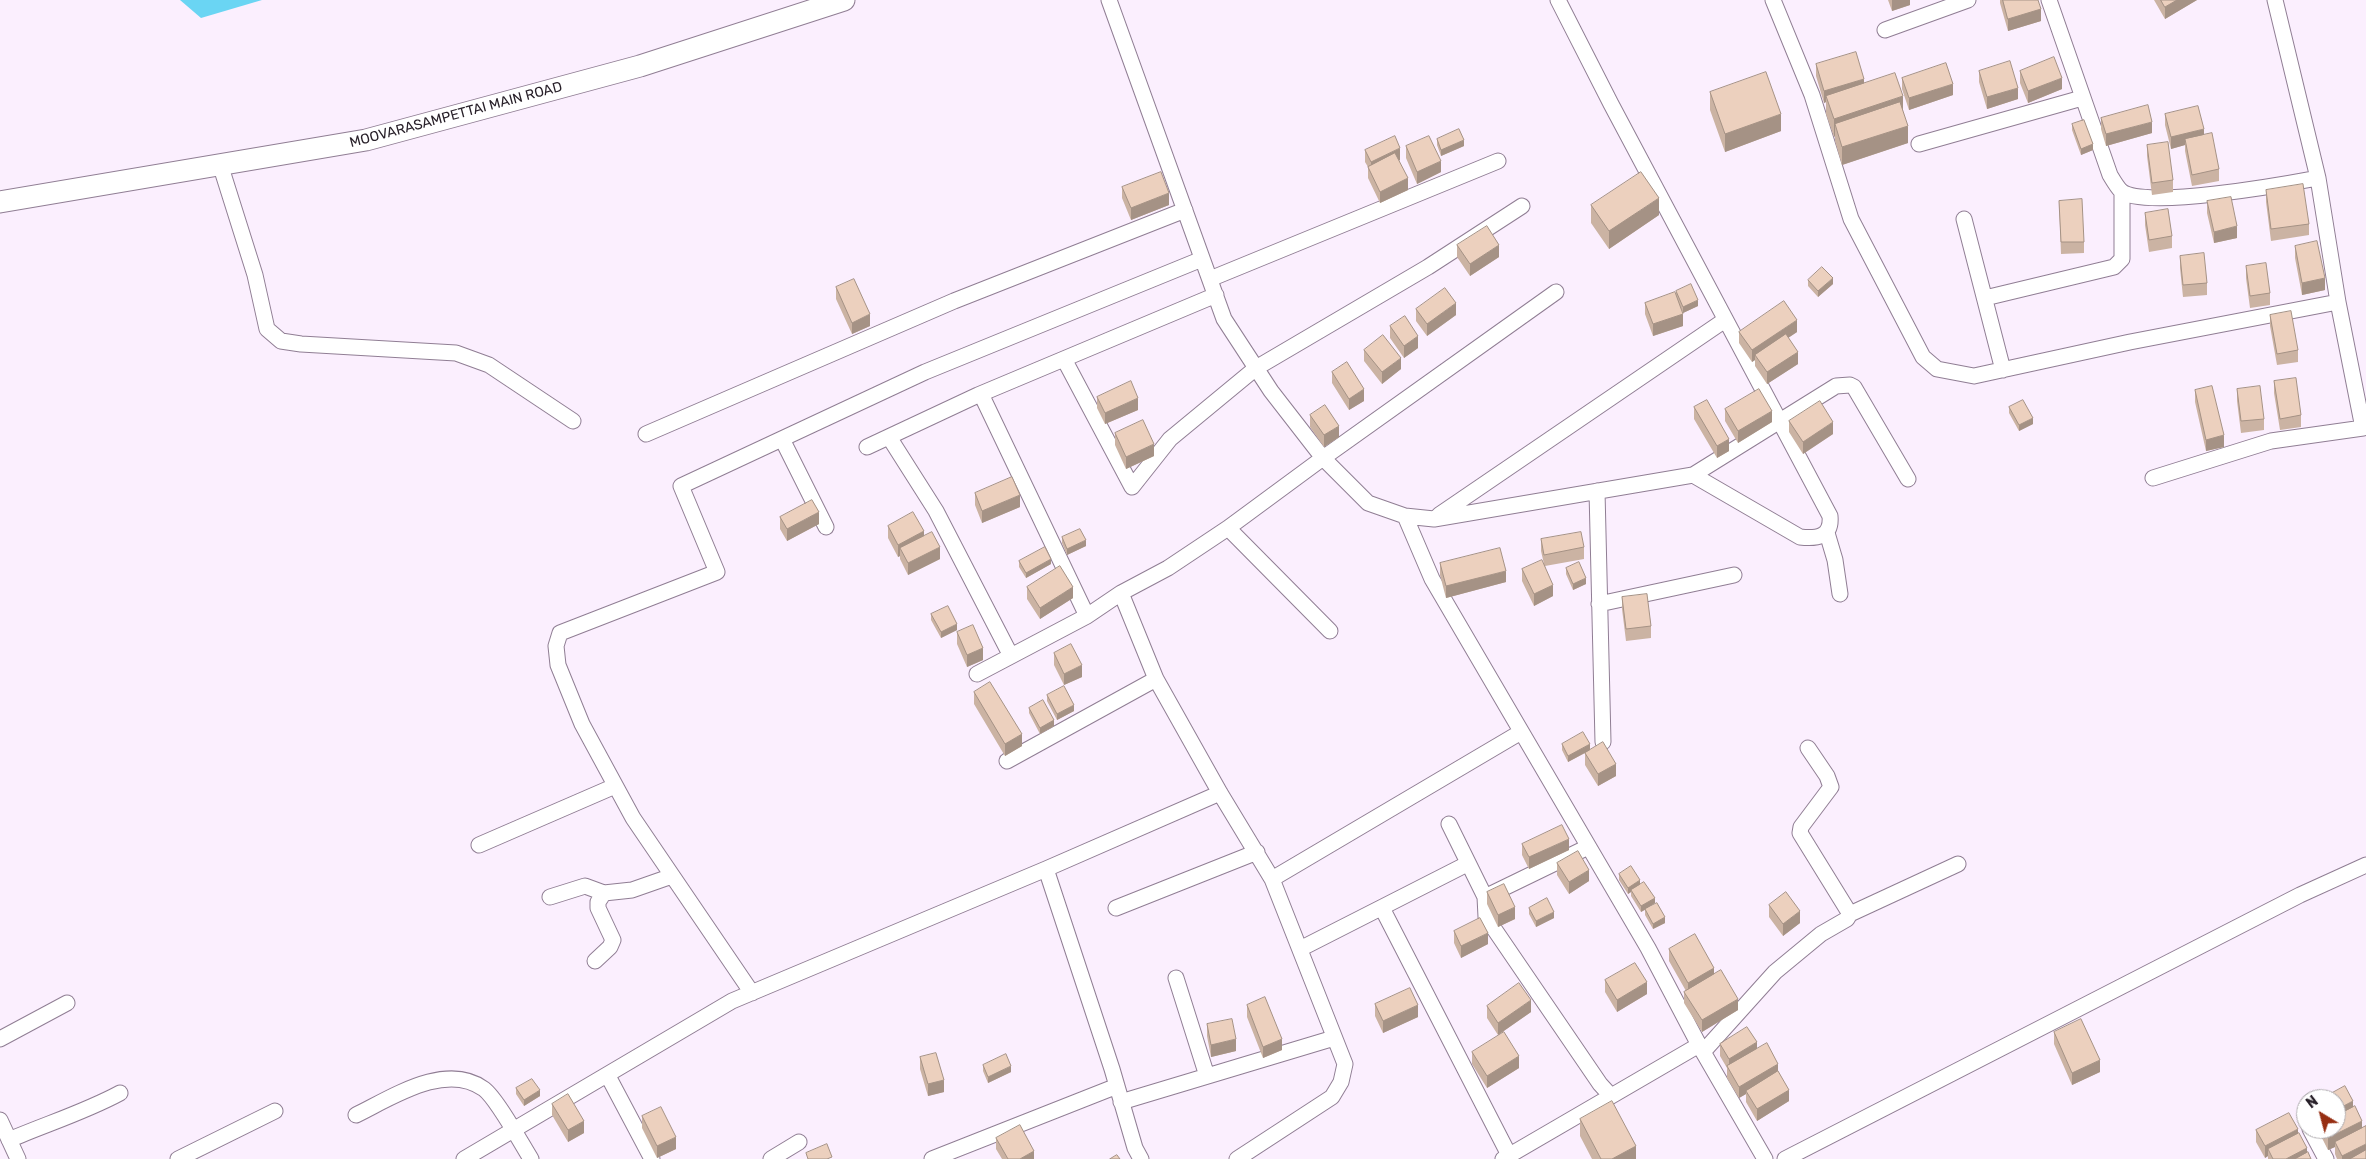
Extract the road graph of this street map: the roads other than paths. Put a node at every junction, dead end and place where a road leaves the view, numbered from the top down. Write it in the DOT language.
graph roads {
  1 [pos="844,0"];
  2 [pos="1109,0"];
  3 [pos="1558,0"];
  4 [pos="1774,0"];
  5 [pos="1968,0"];
  6 [pos="2049,0"];
  7 [pos="2275,0"];
  8 [pos="1885,30"];
  9 [pos="2082,98"];
  10 [pos="1919,144"];
  11 [pos="1498,161"];
  12 [pos="220,164"];
  13 [pos="2318,178"];
  14 [pos="2122,192"];
  15 [pos="0,202"];
  16 [pos="1522,206"];
  17 [pos="1185,210"];
  18 [pos="1964,219"];
  19 [pos="1202,259"];
  20 [pos="1210,279"];
  21 [pos="1556,292"];
  22 [pos="1216,295"];
  23 [pos="1984,298"];
  24 [pos="2338,302"];
  25 [pos="1725,320"];
  26 [pos="1064,359"];
  27 [pos="1256,368"];
  28 [pos="2003,370"];
  29 [pos="981,394"];
  30 [pos="573,421"];
  31 [pos="1779,423"];
  32 [pos="2365,429"];
  33 [pos="646,434"];
  34 [pos="889,437"];
  35 [pos="782,440"];
  36 [pos="867,447"];
  37 [pos="1323,458"];
  38 [pos="1693,476"];
  39 [pos="2153,478"];
  40 [pos="1908,479"];
  41 [pos="1597,491"];
  42 [pos="1405,516"];
  43 [pos="1434,519"];
  44 [pos="826,527"];
  45 [pos="1228,528"];
  46 [pos="1827,533"];
  47 [pos="1734,574"];
  48 [pos="1121,593"];
  49 [pos="1840,594"];
  50 [pos="1599,604"];
  51 [pos="1087,616"];
  52 [pos="1330,631"];
  53 [pos="1011,656"];
  54 [pos="977,674"];
  55 [pos="1156,679"];
  56 [pos="1521,732"];
  57 [pos="1603,742"];
  58 [pos="1808,748"];
  59 [pos="1007,762"];
  60 [pos="615,786"];
  61 [pos="1220,793"];
  62 [pos="1449,824"];
  63 [pos="479,845"];
  64 [pos="1588,847"];
  65 [pos="1257,852"];
  66 [pos="1467,864"];
  67 [pos="1958,864"];
  68 [pos="2366,865"];
  69 [pos="1046,869"];
  70 [pos="672,876"];
  71 [pos="1272,879"];
  72 [pos="604,893"];
  73 [pos="550,897"];
  74 [pos="1485,897"];
  75 [pos="1116,908"];
  76 [pos="1382,908"];
  77 [pos="1850,914"];
  78 [pos="1300,949"];
  79 [pos="595,960"];
  80 [pos="1176,978"];
  81 [pos="752,993"];
  82 [pos="67,1002"];
  83 [pos="1334,1038"];
  84 [pos="0,1039"];
  85 [pos="1701,1048"];
  86 [pos="608,1076"];
  87 [pos="1207,1076"];
  88 [pos="1117,1086"];
  89 [pos="120,1093"];
  90 [pos="1611,1096"];
  91 [pos="1121,1102"];
  92 [pos="275,1111"];
  93 [pos="356,1115"];
  94 [pos="0,1120"];
  95 [pos="514,1131"];
  96 [pos="2315,1139"];
  97 [pos="9,1140"];
  98 [pos="799,1142"];
  99 [pos="1506,1157"];
  100 [pos="18,1159"];
  101 [pos="178,1159"];
  102 [pos="464,1159"];
  103 [pos="531,1159"];
  104 [pos="652,1159"];
  105 [pos="771,1159"];
  106 [pos="932,1159"];
  107 [pos="1141,1159"];
  108 [pos="1237,1159"];
  109 [pos="1765,1159"];
  110 [pos="1786,1159"];
  111 [pos="2326,1159"];
  1 -- 12 [label="street, MOOVARASAMPETTAI MAIN ROAD"];
  2 -- 17 [label="street"];
  3 -- 25 [label="street"];
  4 -- 28 [label="street"];
  5 -- 8 [label="street"];
  6 -- 9 [label="street"];
  7 -- 13 [label="street"];
  9 -- 10 [label="street"];
  9 -- 14 [label="street"];
  11 -- 20 [label="street"];
  12 -- 15 [label="street, MOOVARASAMPETTAI MAIN ROAD"];
  12 -- 30 [label="street"];
  13 -- 14 [label="street"];
  13 -- 24 [label="street"];
  14 -- 23 [label="street"];
  16 -- 27 [label="street"];
  17 -- 19 [label="street"];
  17 -- 33 [label="street"];
  18 -- 23 [label="street"];
  19 -- 20 [label="street"];
  19 -- 35 [label="street"];
  20 -- 22 [label="street"];
  21 -- 37 [label="street"];
  22 -- 26 [label="street"];
  22 -- 27 [label="street"];
  23 -- 28 [label="street"];
  24 -- 28 [label="street"];
  24 -- 32 [label="street"];
  25 -- 31 [label="street"];
  25 -- 43 [label="street"];
  26 -- 27 [label="street"];
  26 -- 29 [label="street"];
  27 -- 37 [label="street"];
  29 -- 34 [label="street"];
  29 -- 51 [label="street"];
  31 -- 38 [label="street"];
  31 -- 40 [label="street"];
  31 -- 46 [label="street"];
  32 -- 39 [label="street"];
  34 -- 36 [label="street"];
  34 -- 53 [label="street"];
  35 -- 44 [label="street"];
  35 -- 60 [label="street"];
  37 -- 42 [label="street"];
  37 -- 45 [label="street"];
  38 -- 41 [label="street"];
  38 -- 46 [label="street"];
  41 -- 43 [label="street"];
  41 -- 50 [label="street"];
  42 -- 43 [label="street"];
  42 -- 56 [label="street"];
  45 -- 48 [label="street"];
  45 -- 52 [label="street"];
  46 -- 49 [label="street"];
  47 -- 50 [label="street"];
  48 -- 51 [label="street"];
  48 -- 55 [label="street"];
  50 -- 57 [label="street"];
  51 -- 53 [label="street"];
  53 -- 54 [label="street"];
  55 -- 59 [label="street"];
  55 -- 61 [label="street"];
  56 -- 64 [label="street"];
  56 -- 71 [label="street"];
  58 -- 77 [label="street"];
  60 -- 63 [label="street"];
  60 -- 70 [label="street"];
  61 -- 65 [label="street"];
  61 -- 69 [label="street"];
  62 -- 66 [label="street"];
  64 -- 74 [label="street"];
  64 -- 85 [label="street"];
  65 -- 71 [label="street"];
  65 -- 75 [label="street"];
  66 -- 74 [label="street"];
  66 -- 76 [label="street"];
  67 -- 77 [label="street"];
  68 -- 110 [label="street"];
  69 -- 81 [label="street"];
  69 -- 88 [label="street"];
  70 -- 72 [label="street"];
  70 -- 81 [label="street"];
  71 -- 78 [label="street"];
  72 -- 73 [label="street"];
  72 -- 79 [label="street"];
  74 -- 90 [label="street"];
  76 -- 78 [label="street"];
  76 -- 99 [label="street"];
  77 -- 85 [label="street"];
  78 -- 83 [label="street"];
  80 -- 87 [label="street"];
  81 -- 86 [label="street"];
  82 -- 84 [label="street"];
  83 -- 87 [label="street"];
  83 -- 108 [label="street"];
  85 -- 90 [label="street"];
  85 -- 109 [label="street"];
  86 -- 95 [label="street"];
  86 -- 104 [label="street"];
  87 -- 91 [label="street"];
  88 -- 91 [label="street"];
  88 -- 106 [label="street"];
  89 -- 97 [label="street"];
  90 -- 99 [label="street"];
  91 -- 107 [label="street"];
  92 -- 101 [label="street"];
  93 -- 95 [label="street"];
  94 -- 97 [label="street"];
  95 -- 102 [label="street"];
  95 -- 103 [label="street"];
  96 -- 111 [label="street"];
  97 -- 100 [label="street"];
  98 -- 105 [label="street"];
}
